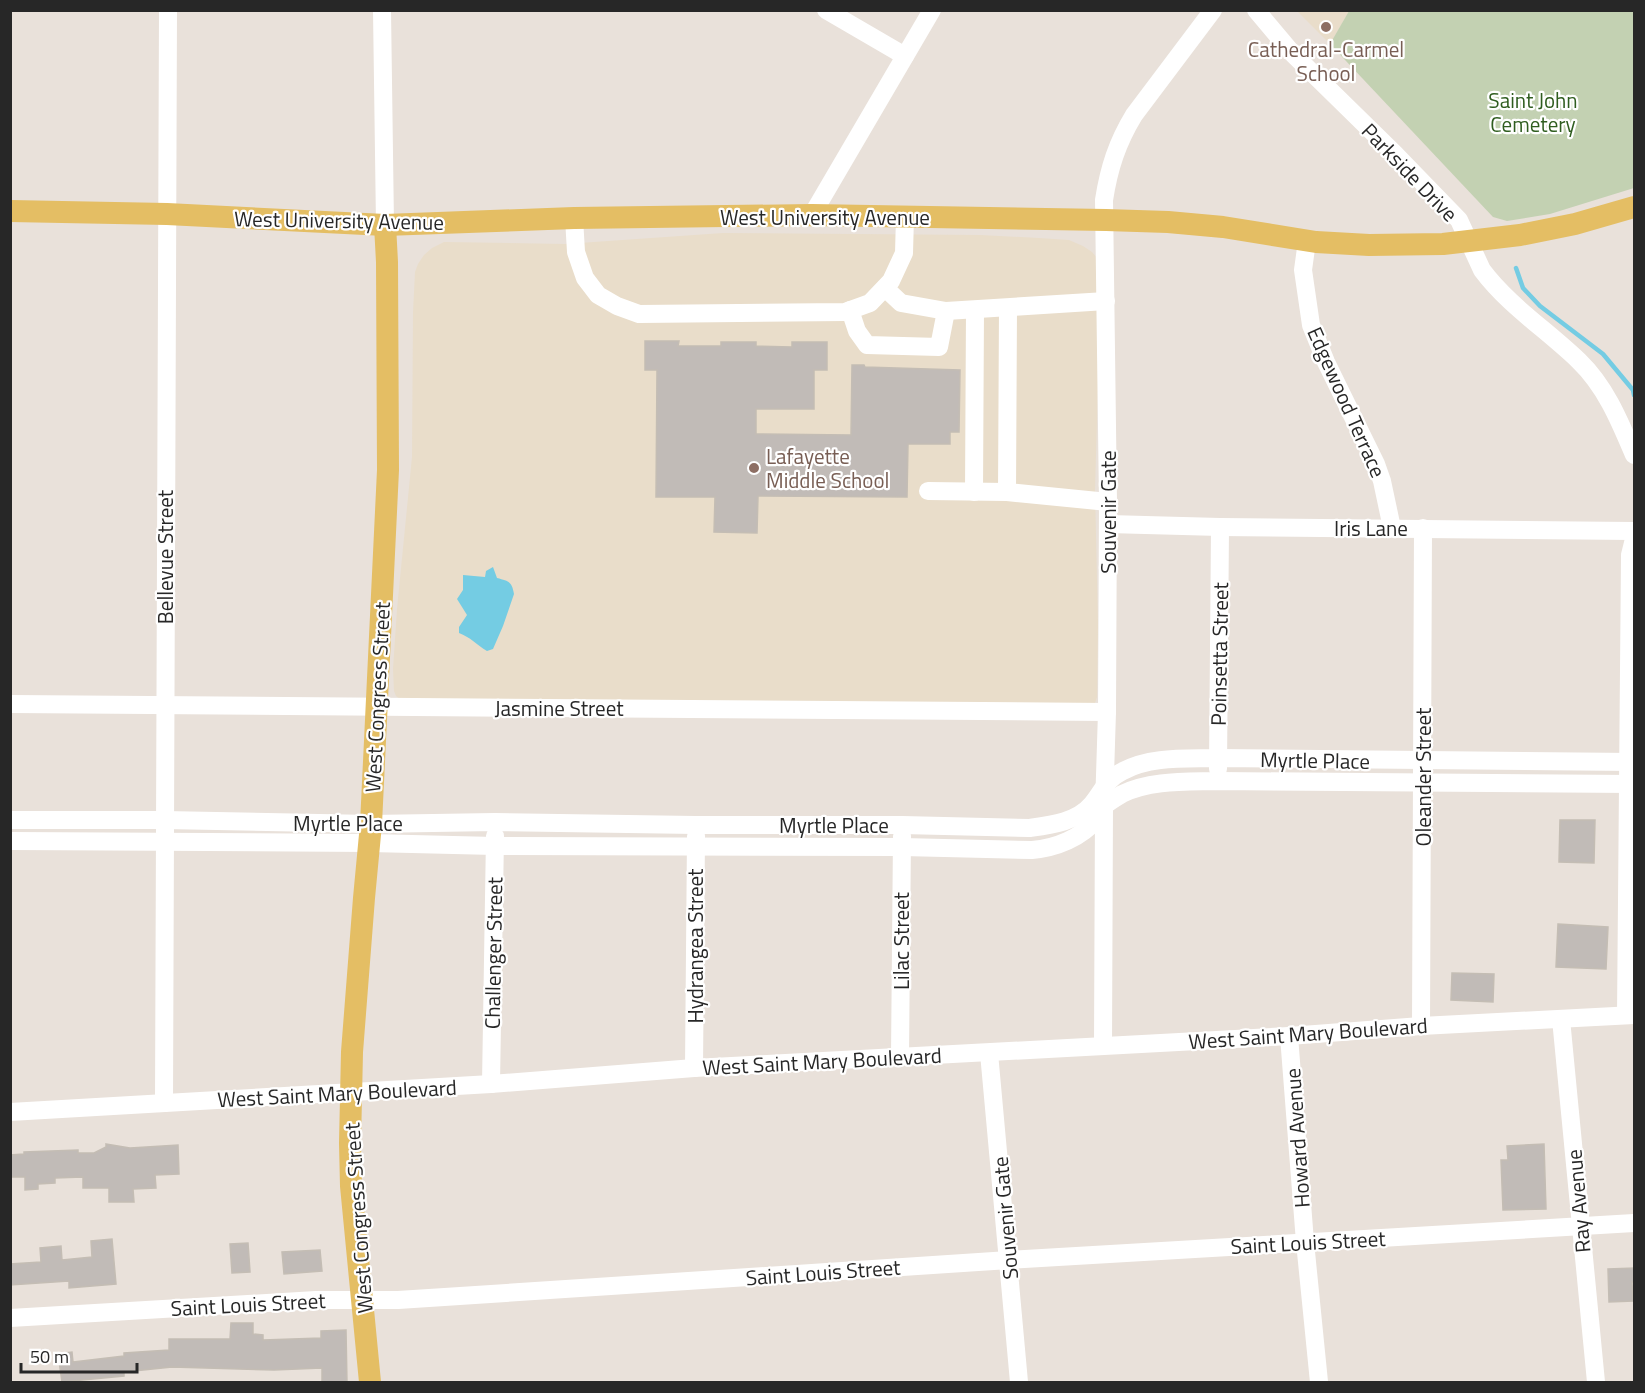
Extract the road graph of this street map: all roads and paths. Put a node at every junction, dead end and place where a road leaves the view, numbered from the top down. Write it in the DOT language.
graph roads {
  1 [pos="168,10"];
  2 [pos="382,10"];
  3 [pos="826,10"];
  4 [pos="932,10"];
  5 [pos="1213,10"];
  6 [pos="1256,10"];
  7 [pos="905,56"];
  8 [pos="1635,207"];
  9 [pos="10,211"];
  10 [pos="167,214"];
  11 [pos="812,215"];
  12 [pos="905,217"];
  13 [pos="574,218"];
  14 [pos="1106,220"];
  15 [pos="385,225"];
  16 [pos="1306,241"];
  17 [pos="1469,241"];
  18 [pos="885,288"];
  19 [pos="1106,301"];
  20 [pos="1008,308"];
  21 [pos="850,310"];
  22 [pos="975,310"];
  23 [pos="946,311"];
  24 [pos="1635,455"];
  25 [pos="928,492"];
  26 [pos="974,492"];
  27 [pos="1007,492"];
  28 [pos="1108,502"];
  29 [pos="1108,524"];
  30 [pos="1220,527"];
  31 [pos="1392,528"];
  32 [pos="1423,528"];
  33 [pos="1635,531"];
  34 [pos="1635,539"];
  35 [pos="10,704"];
  36 [pos="165,704"];
  37 [pos="376,707"];
  38 [pos="1107,712"];
  39 [pos="1218,758"];
  40 [pos="1424,761"];
  41 [pos="1631,762"];
  42 [pos="1218,781"];
  43 [pos="1424,783"];
  44 [pos="1105,784"];
  45 [pos="1631,784"];
  46 [pos="1104,807"];
  47 [pos="10,820"];
  48 [pos="164,820"];
  49 [pos="495,822"];
  50 [pos="696,825"];
  51 [pos="902,825"];
  52 [pos="370,833"];
  53 [pos="10,841"];
  54 [pos="165,842"];
  55 [pos="495,846"];
  56 [pos="696,846"];
  57 [pos="902,847"];
  58 [pos="1630,1015"];
  59 [pos="1561,1019"];
  60 [pos="1421,1026"];
  61 [pos="1289,1036"];
  62 [pos="1103,1046"];
  63 [pos="989,1053"];
  64 [pos="900,1057"];
  65 [pos="694,1068"];
  66 [pos="491,1084"];
  67 [pos="351,1092"];
  68 [pos="164,1102"];
  69 [pos="10,1112"];
  70 [pos="1635,1222"];
  71 [pos="1581,1226"];
  72 [pos="1305,1242"];
  73 [pos="1009,1260"];
  74 [pos="363,1299"];
  75 [pos="10,1318"];
  76 [pos="370,1383"];
  77 [pos="1019,1383"];
  78 [pos="1319,1383"];
  79 [pos="1596,1383"];
  1 -- 10 [label="street, Bellevue Street"];
  2 -- 15 [label="street, West Congress Street"];
  3 -- 7 [label="street"];
  4 -- 7 [label="street"];
  5 -- 14 [label="street, Souvenir Gate"];
  6 -- 17 [label="street, Parkside Drive"];
  7 -- 11 [label="street"];
  8 -- 17 [label="main road, West University Avenue"];
  9 -- 10 [label="main road, West University Avenue"];
  10 -- 15 [label="main road, West University Avenue"];
  10 -- 36 [label="street, Bellevue Street"];
  11 -- 12 [label="main road, West University Avenue"];
  11 -- 13 [label="main road, West University Avenue"];
  12 -- 14 [label="main road, West University Avenue"];
  12 -- 18 [label="street"];
  13 -- 15 [label="main road, West University Avenue"];
  13 -- 21 [label="street"];
  14 -- 16 [label="main road, West University Avenue"];
  14 -- 19 [label="street, Souvenir Gate"];
  15 -- 37 [label="main road, West Congress Street"];
  16 -- 17 [label="main road, West University Avenue"];
  16 -- 31 [label="street, Edgewood Terrace"];
  17 -- 24 [label="street, Parkside Drive"];
  18 -- 21 [label="street"];
  18 -- 23 [label="street"];
  19 -- 20 [label="street"];
  19 -- 28 [label="street, Souvenir Gate"];
  20 -- 22 [label="street"];
  20 -- 27 [label="street"];
  21 -- 23 [label="street"];
  22 -- 23 [label="street"];
  22 -- 26 [label="street"];
  25 -- 26 [label="street"];
  26 -- 27 [label="street"];
  27 -- 28 [label="street"];
  28 -- 29 [label="street, Souvenir Gate"];
  29 -- 30 [label="street, Iris Lane"];
  29 -- 38 [label="street, Souvenir Gate"];
  30 -- 31 [label="street, Iris Lane"];
  30 -- 39 [label="street, Poinsetta Street"];
  31 -- 32 [label="street, Iris Lane"];
  32 -- 33 [label="street, Iris Lane"];
  32 -- 40 [label="street, Oleander Street"];
  34 -- 41 [label="street"];
  35 -- 36 [label="street, Jasmine Street"];
  36 -- 37 [label="street, Jasmine Street"];
  36 -- 48 [label="street, Bellevue Street"];
  37 -- 38 [label="street, Jasmine Street"];
  37 -- 52 [label="main road, West Congress Street"];
  38 -- 44 [label="street, Souvenir Gate"];
  39 -- 40 [label="street, Myrtle Place"];
  39 -- 42 [label="street, Poinsetta Street"];
  39 -- 44 [label="street, Myrtle Place"];
  40 -- 41 [label="street, Myrtle Place"];
  40 -- 43 [label="street, Oleander Street"];
  41 -- 45 [label="street"];
  42 -- 43 [label="street, Myrtle Place"];
  42 -- 46 [label="street, Myrtle Place"];
  43 -- 45 [label="street, Myrtle Place"];
  43 -- 60 [label="street, Oleander Street"];
  44 -- 46 [label="street, Souvenir Gate"];
  44 -- 51 [label="street, Myrtle Place"];
  45 -- 58 [label="street"];
  46 -- 57 [label="street, Myrtle Place"];
  46 -- 62 [label="street, Souvenir Gate"];
  47 -- 48 [label="street, Myrtle Place"];
  48 -- 52 [label="street, Myrtle Place"];
  48 -- 54 [label="street, Bellevue Street"];
  49 -- 50 [label="street, Myrtle Place"];
  49 -- 52 [label="street, Myrtle Place"];
  49 -- 55 [label="street, Challenger Street"];
  50 -- 51 [label="street, Myrtle Place"];
  50 -- 56 [label="street, Hydrangea Street"];
  51 -- 57 [label="street, Lilac Street"];
  52 -- 54 [label="street, Myrtle Place"];
  52 -- 55 [label="street, Myrtle Place"];
  52 -- 67 [label="main road, West Congress Street"];
  53 -- 54 [label="street, Myrtle Place"];
  54 -- 68 [label="street, Bellevue Street"];
  55 -- 56 [label="street, Myrtle Place"];
  55 -- 66 [label="street, Challenger Street"];
  56 -- 57 [label="street, Myrtle Place"];
  56 -- 65 [label="street, Hydrangea Street"];
  57 -- 64 [label="street, Lilac Street"];
  58 -- 59 [label="street, West Saint Mary Boulevard"];
  59 -- 60 [label="street, West Saint Mary Boulevard"];
  59 -- 71 [label="street, Ray Avenue"];
  60 -- 61 [label="street, West Saint Mary Boulevard"];
  61 -- 62 [label="street, West Saint Mary Boulevard"];
  61 -- 72 [label="street, Howard Avenue"];
  62 -- 63 [label="street, West Saint Mary Boulevard"];
  63 -- 64 [label="street, West Saint Mary Boulevard"];
  63 -- 73 [label="street, Souvenir Gate"];
  64 -- 65 [label="street, West Saint Mary Boulevard"];
  65 -- 66 [label="street, West Saint Mary Boulevard"];
  66 -- 67 [label="street, West Saint Mary Boulevard"];
  67 -- 68 [label="street, West Saint Mary Boulevard"];
  67 -- 74 [label="main road, West Congress Street"];
  68 -- 69 [label="street, West Saint Mary Boulevard"];
  70 -- 71 [label="street, Saint Louis Street"];
  71 -- 72 [label="street, Saint Louis Street"];
  71 -- 79 [label="street, Ray Avenue"];
  72 -- 73 [label="street, Saint Louis Street"];
  72 -- 78 [label="street, Howard Avenue"];
  73 -- 74 [label="street, Saint Louis Street"];
  73 -- 77 [label="street, Souvenir Gate"];
  74 -- 75 [label="street, Saint Louis Street"];
  74 -- 76 [label="main road, West Congress Street"];
}
